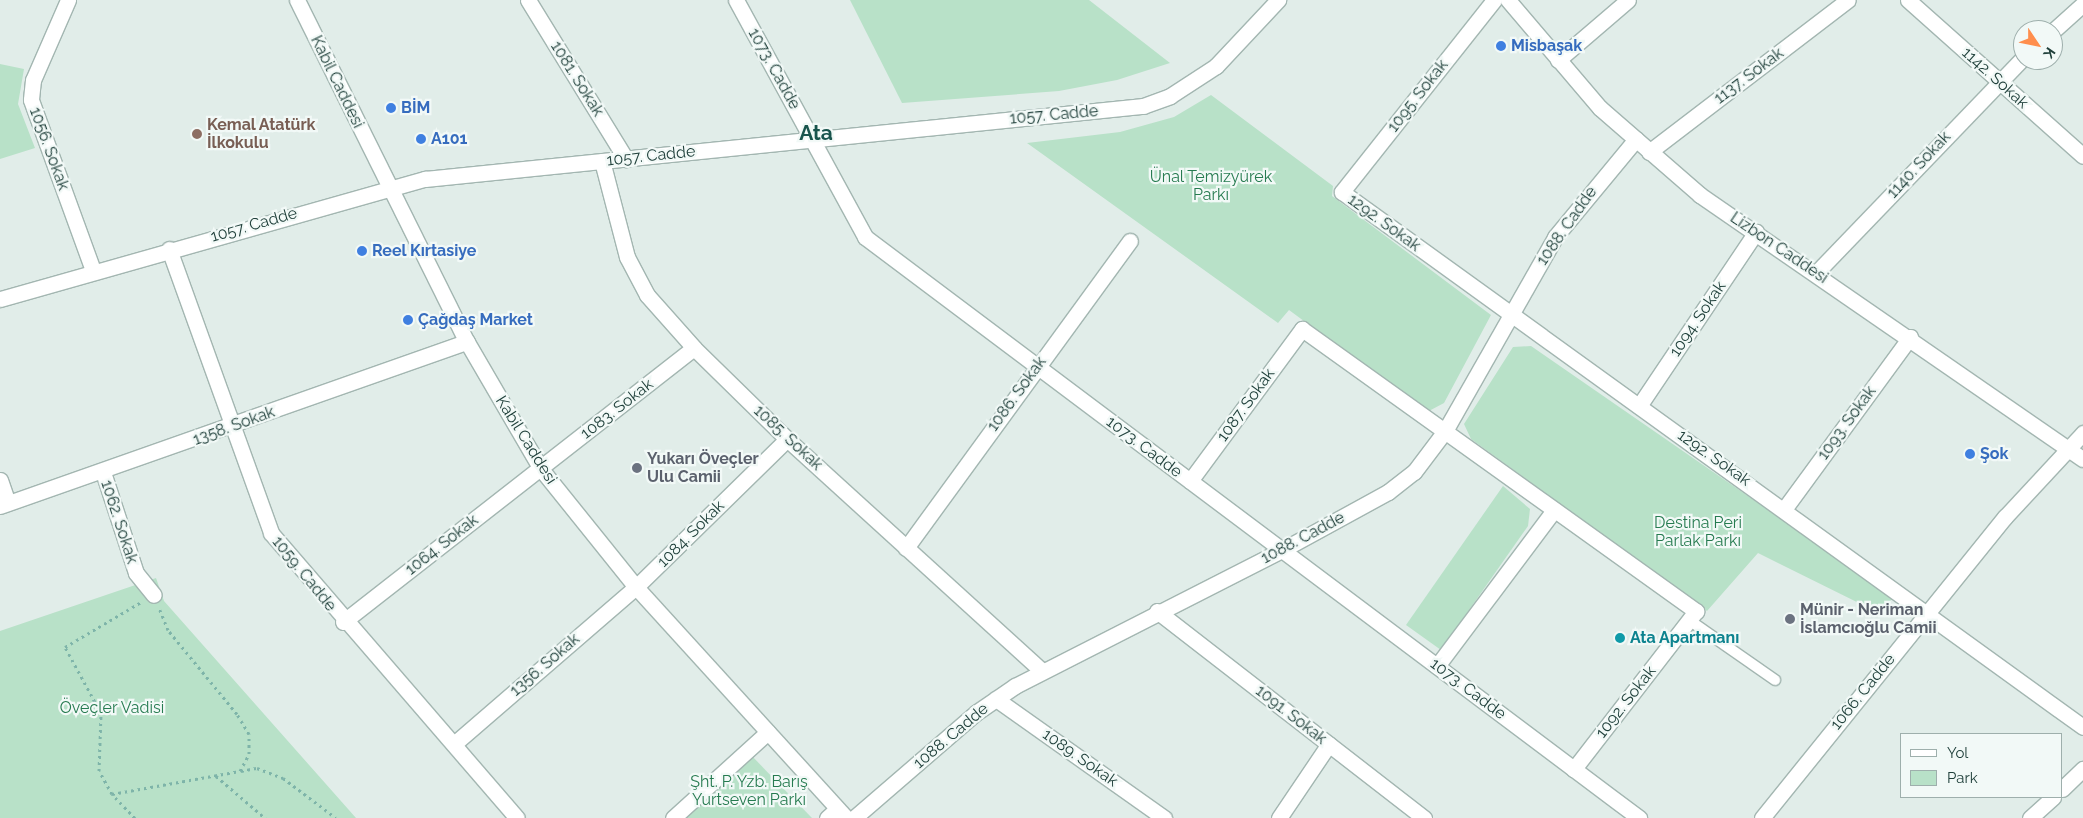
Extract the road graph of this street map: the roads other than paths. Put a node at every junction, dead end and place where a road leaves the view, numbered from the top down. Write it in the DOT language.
graph roads {
  1 [pos="68,0"];
  2 [pos="297,0"];
  3 [pos="528,0"];
  4 [pos="736,0"];
  5 [pos="1278,0"];
  6 [pos="1494,0"];
  7 [pos="1508,0"];
  8 [pos="1628,0"];
  9 [pos="1848,0"];
  10 [pos="1908,0"];
  11 [pos="2083,4"];
  12 [pos="2063,22"];
  13 [pos="1558,60"];
  14 [pos="2013,67"];
  15 [pos="1998,81"];
  16 [pos="813,138"];
  17 [pos="1636,139"];
  18 [pos="1650,152"];
  19 [pos="2083,156"];
  20 [pos="626,159"];
  21 [pos="602,161"];
  22 [pos="388,187"];
  23 [pos="1342,192"];
  24 [pos="1756,232"];
  25 [pos="1130,241"];
  26 [pos="169,249"];
  27 [pos="93,270"];
  28 [pos="1816,273"];
  29 [pos="0,299"];
  30 [pos="1511,315"];
  31 [pos="1910,337"];
  32 [pos="467,342"];
  33 [pos="694,348"];
  34 [pos="1036,366"];
  35 [pos="1639,406"];
  36 [pos="233,427"];
  37 [pos="1445,432"];
  38 [pos="2083,433"];
  39 [pos="787,439"];
  40 [pos="2068,448"];
  41 [pos="2083,459"];
  42 [pos="541,469"];
  43 [pos="103,472"];
  44 [pos="0,480"];
  45 [pos="1190,481"];
  46 [pos="4,505"];
  47 [pos="1785,508"];
  48 [pos="1554,510"];
  49 [pos="906,548"];
  50 [pos="1282,550"];
  51 [pos="636,587"];
  52 [pos="154,595"];
  53 [pos="1157,611"];
  54 [pos="1928,611"];
  55 [pos="1692,616"];
  56 [pos="343,622"];
  57 [pos="1437,666"];
  58 [pos="1041,670"];
  59 [pos="1775,680"];
  60 [pos="996,699"];
  61 [pos="2083,727"];
  62 [pos="768,732"];
  63 [pos="454,744"];
  64 [pos="1329,744"];
  65 [pos="1574,769"];
  66 [pos="2083,769"];
  67 [pos="2063,788"];
  68 [pos="2052,798"];
  69 [pos="837,815"];
  70 [pos="1768,816"];
  71 [pos="517,818"];
  72 [pos="673,818"];
  73 [pos="854,818"];
  74 [pos="1164,818"];
  75 [pos="1279,818"];
  76 [pos="1424,818"];
  77 [pos="1639,818"];
  78 [pos="2030,818"];
  1 -- 27 [label="street, 1056. Sokak"];
  2 -- 22 [label="street, Kabil Caddesi"];
  3 -- 20 [label="street, 1081. Sokak"];
  4 -- 16 [label="street, 1073. Cadde"];
  5 -- 16 [label="street, 1057. Cadde"];
  6 -- 23 [label="street, 1095. Sokak"];
  7 -- 13 [label="street, Lizbon Caddesi"];
  8 -- 13 [label="street"];
  9 -- 18 [label="street, 1137. Sokak"];
  10 -- 15 [label="street, 1142. Sokak"];
  11 -- 12 [label="street"];
  13 -- 17 [label="street, Lizbon Caddesi"];
  14 -- 15 [label="street, 1140. Sokak"];
  15 -- 19 [label="street, 1142. Sokak"];
  15 -- 28 [label="street, 1140. Sokak"];
  16 -- 20 [label="street, 1057. Cadde"];
  16 -- 34 [label="street, 1073. Cadde"];
  17 -- 18 [label="street, Lizbon Caddesi"];
  17 -- 30 [label="street, 1088. Cadde"];
  18 -- 24 [label="street, Lizbon Caddesi"];
  20 -- 21 [label="street, 1057. Cadde"];
  21 -- 22 [label="street, 1057. Cadde"];
  21 -- 33 [label="street, 1085. Sokak"];
  22 -- 26 [label="street, 1057. Cadde"];
  22 -- 32 [label="street, Kabil Caddesi"];
  23 -- 30 [label="street, 1292. Sokak"];
  24 -- 28 [label="street, Lizbon Caddesi"];
  24 -- 35 [label="street, 1094. Sokak"];
  25 -- 34 [label="street, 1086. Sokak"];
  26 -- 27 [label="street, 1057. Cadde"];
  26 -- 36 [label="street, 1059. Cadde"];
  27 -- 29 [label="street, 1057. Cadde"];
  28 -- 31 [label="street, Lizbon Caddesi"];
  30 -- 35 [label="street, 1292. Sokak"];
  30 -- 37 [label="street, 1088. Cadde"];
  31 -- 40 [label="street, Lizbon Caddesi"];
  31 -- 47 [label="street, 1093. Sokak"];
  32 -- 36 [label="street, 1358. Sokak"];
  32 -- 42 [label="street, Kabil Caddesi"];
  33 -- 39 [label="street, 1085. Sokak"];
  33 -- 42 [label="street, 1083. Sokak"];
  34 -- 45 [label="street, 1073. Cadde"];
  34 -- 49 [label="street, 1086. Sokak"];
  35 -- 47 [label="street, 1292. Sokak"];
  36 -- 43 [label="street, 1358. Sokak"];
  36 -- 56 [label="street, 1059. Cadde"];
  37 -- 45 [label="street, 1087. Sokak"];
  37 -- 48 [label="street"];
  37 -- 50 [label="street, 1088. Cadde"];
  38 -- 40 [label="street, 1066. Cadde"];
  39 -- 49 [label="street, 1085. Sokak"];
  39 -- 51 [label="street, 1084. Sokak"];
  40 -- 41 [label="street, Lizbon Caddesi"];
  40 -- 54 [label="street, 1066. Cadde"];
  42 -- 51 [label="street, Kabil Caddesi"];
  42 -- 56 [label="street, 1064. Sokak"];
  43 -- 46 [label="street, 1358. Sokak"];
  43 -- 52 [label="street, 1062. Sokak"];
  44 -- 46 [label="street"];
  45 -- 50 [label="street, 1073. Cadde"];
  47 -- 54 [label="street, 1292. Sokak"];
  48 -- 55 [label="street"];
  48 -- 57 [label="street"];
  49 -- 58 [label="street, 1085. Sokak"];
  50 -- 53 [label="street, 1088. Cadde"];
  50 -- 57 [label="street, 1073. Cadde"];
  51 -- 62 [label="street, Kabil Caddesi"];
  51 -- 63 [label="street, 1356. Sokak"];
  53 -- 58 [label="street, 1088. Cadde"];
  53 -- 64 [label="street, 1091. Sokak"];
  54 -- 61 [label="street, 1292. Sokak"];
  54 -- 70 [label="street, 1066. Cadde"];
  55 -- 59 [label="lane"];
  55 -- 65 [label="street, 1092. Sokak"];
  56 -- 63 [label="street, 1059. Cadde"];
  57 -- 65 [label="street, 1073. Cadde"];
  58 -- 60 [label="street, 1088. Cadde"];
  60 -- 73 [label="street, 1088. Cadde"];
  60 -- 74 [label="street, 1089. Sokak"];
  62 -- 69 [label="street, Kabil Caddesi"];
  62 -- 72 [label="street"];
  63 -- 71 [label="street, 1059. Cadde"];
  64 -- 75 [label="street"];
  64 -- 76 [label="street, 1091. Sokak"];
  65 -- 77 [label="street, 1073. Cadde"];
  66 -- 67 [label="street"];
  68 -- 78 [label="street"];
}
